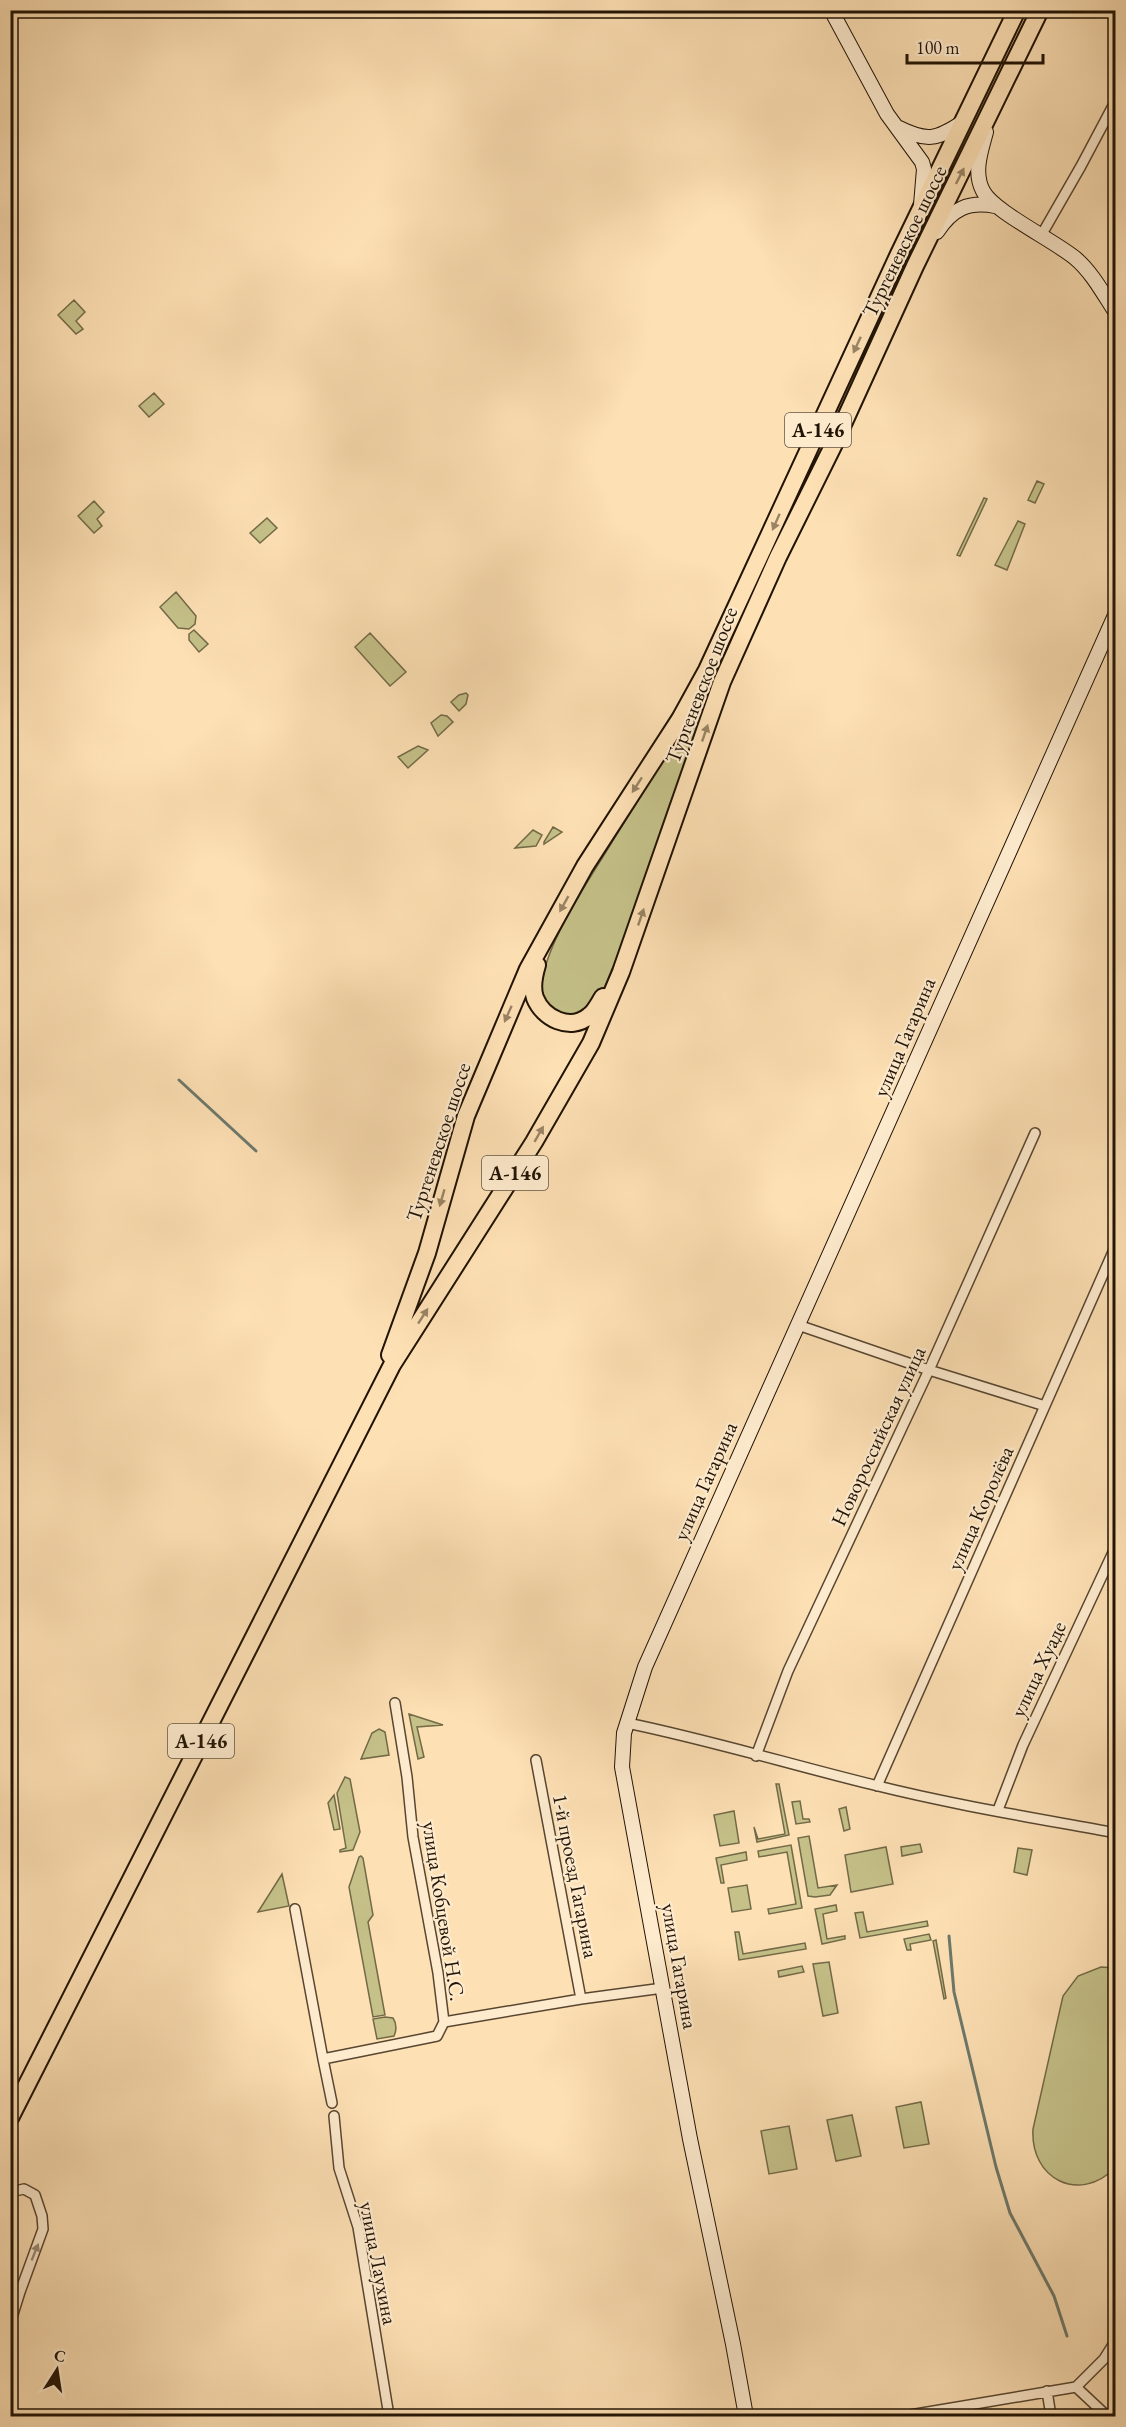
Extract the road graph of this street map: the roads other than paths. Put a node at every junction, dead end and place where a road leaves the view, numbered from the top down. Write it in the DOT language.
graph roads {
  1 [pos="831,10"];
  2 [pos="1017,10"];
  3 [pos="1040,10"];
  4 [pos="1116,100"];
  5 [pos="989,119"];
  6 [pos="963,122"];
  7 [pos="895,126"];
  8 [pos="995,206"];
  9 [pos="920,211"];
  10 [pos="1042,234"];
  11 [pos="915,266"];
  12 [pos="1116,313"];
  13 [pos="1116,613"];
  14 [pos="542,943"];
  15 [pos="621,972"];
  16 [pos="1035,1132"];
  17 [pos="1116,1245"];
  18 [pos="798,1325"];
  19 [pos="389,1364"];
  20 [pos="929,1370"];
  21 [pos="1045,1406"];
  22 [pos="1116,1546"];
  23 [pos="395,1703"];
  24 [pos="627,1723"];
  25 [pos="756,1756"];
  26 [pos="536,1760"];
  27 [pos="878,1786"];
  28 [pos="998,1810"];
  29 [pos="1116,1833"];
  30 [pos="295,1909"];
  31 [pos="663,1988"];
  32 [pos="581,1999"];
  33 [pos="444,2022"];
  34 [pos="323,2059"];
  35 [pos="10,2102"];
  36 [pos="332,2103"];
  37 [pos="334,2116"];
  38 [pos="10,2118"];
  39 [pos="10,2192"];
  40 [pos="10,2290"];
  41 [pos="16,2307"];
  42 [pos="10,2324"];
  43 [pos="1116,2340"];
  44 [pos="1076,2387"];
  45 [pos="1047,2391"];
  46 [pos="389,2416"];
  47 [pos="746,2416"];
  48 [pos="904,2416"];
  49 [pos="1051,2416"];
  50 [pos="1107,2416"];
  1 -- 7 [label="street"];
  2 -- 6 [label="highway, Тургеневское шоссе / А-146"];
  3 -- 5 [label="highway, Тургеневское шоссе / А-146"];
  4 -- 10 [label="street"];
  5 -- 8 [label="street"];
  11 -- 5 [label="highway, Тургеневское шоссе / А-146, one-way"];
  6 -- 7 [label="street"];
  6 -- 9 [label="highway, Тургеневское шоссе / А-146"];
  7 -- 9 [label="street"];
  8 -- 10 [label="street"];
  8 -- 11 [label="street"];
  9 -- 14 [label="highway, Тургеневское шоссе / А-146, one-way"];
  10 -- 12 [label="street"];
  15 -- 11 [label="highway, Тургеневское шоссе / А-146, one-way"];
  13 -- 18 [label="street, улица Гагарина"];
  14 -- 15 [label="highway, А-146"];
  14 -- 19 [label="highway, Тургеневское шоссе / А-146, one-way"];
  19 -- 15 [label="highway, Тургеневское шоссе / А-146, one-way"];
  16 -- 20 [label="street, Новороссийская улица"];
  17 -- 21 [label="street, улица Королёва"];
  18 -- 20 [label="street"];
  18 -- 24 [label="street, улица Гагарина"];
  19 -- 35 [label="highway, А-146"];
  19 -- 38 [label="highway, А-146"];
  20 -- 21 [label="street"];
  20 -- 25 [label="street, Новороссийская улица"];
  21 -- 27 [label="street, улица Королёва"];
  22 -- 28 [label="street, улица Хуаде"];
  23 -- 33 [label="street, улица Кобцевой Н.С."];
  24 -- 25 [label="street"];
  24 -- 31 [label="street, улица Гагарина"];
  25 -- 27 [label="street"];
  26 -- 32 [label="street, 1-й проезд Гагарина"];
  27 -- 28 [label="street"];
  28 -- 29 [label="street"];
  30 -- 34 [label="street"];
  31 -- 32 [label="street"];
  31 -- 47 [label="street, улица Гагарина"];
  32 -- 33 [label="street"];
  33 -- 34 [label="street, улица Кобцевой Н.С."];
  34 -- 36 [label="street"];
  37 -- 46 [label="street, улица Лаухина"];
  41 -- 39 [label="street, one-way"];
  40 -- 41 [label="street"];
  41 -- 42 [label="street"];
  43 -- 44 [label="street"];
  44 -- 45 [label="street"];
  44 -- 50 [label="street"];
  45 -- 48 [label="street"];
  45 -- 49 [label="street"];
}
